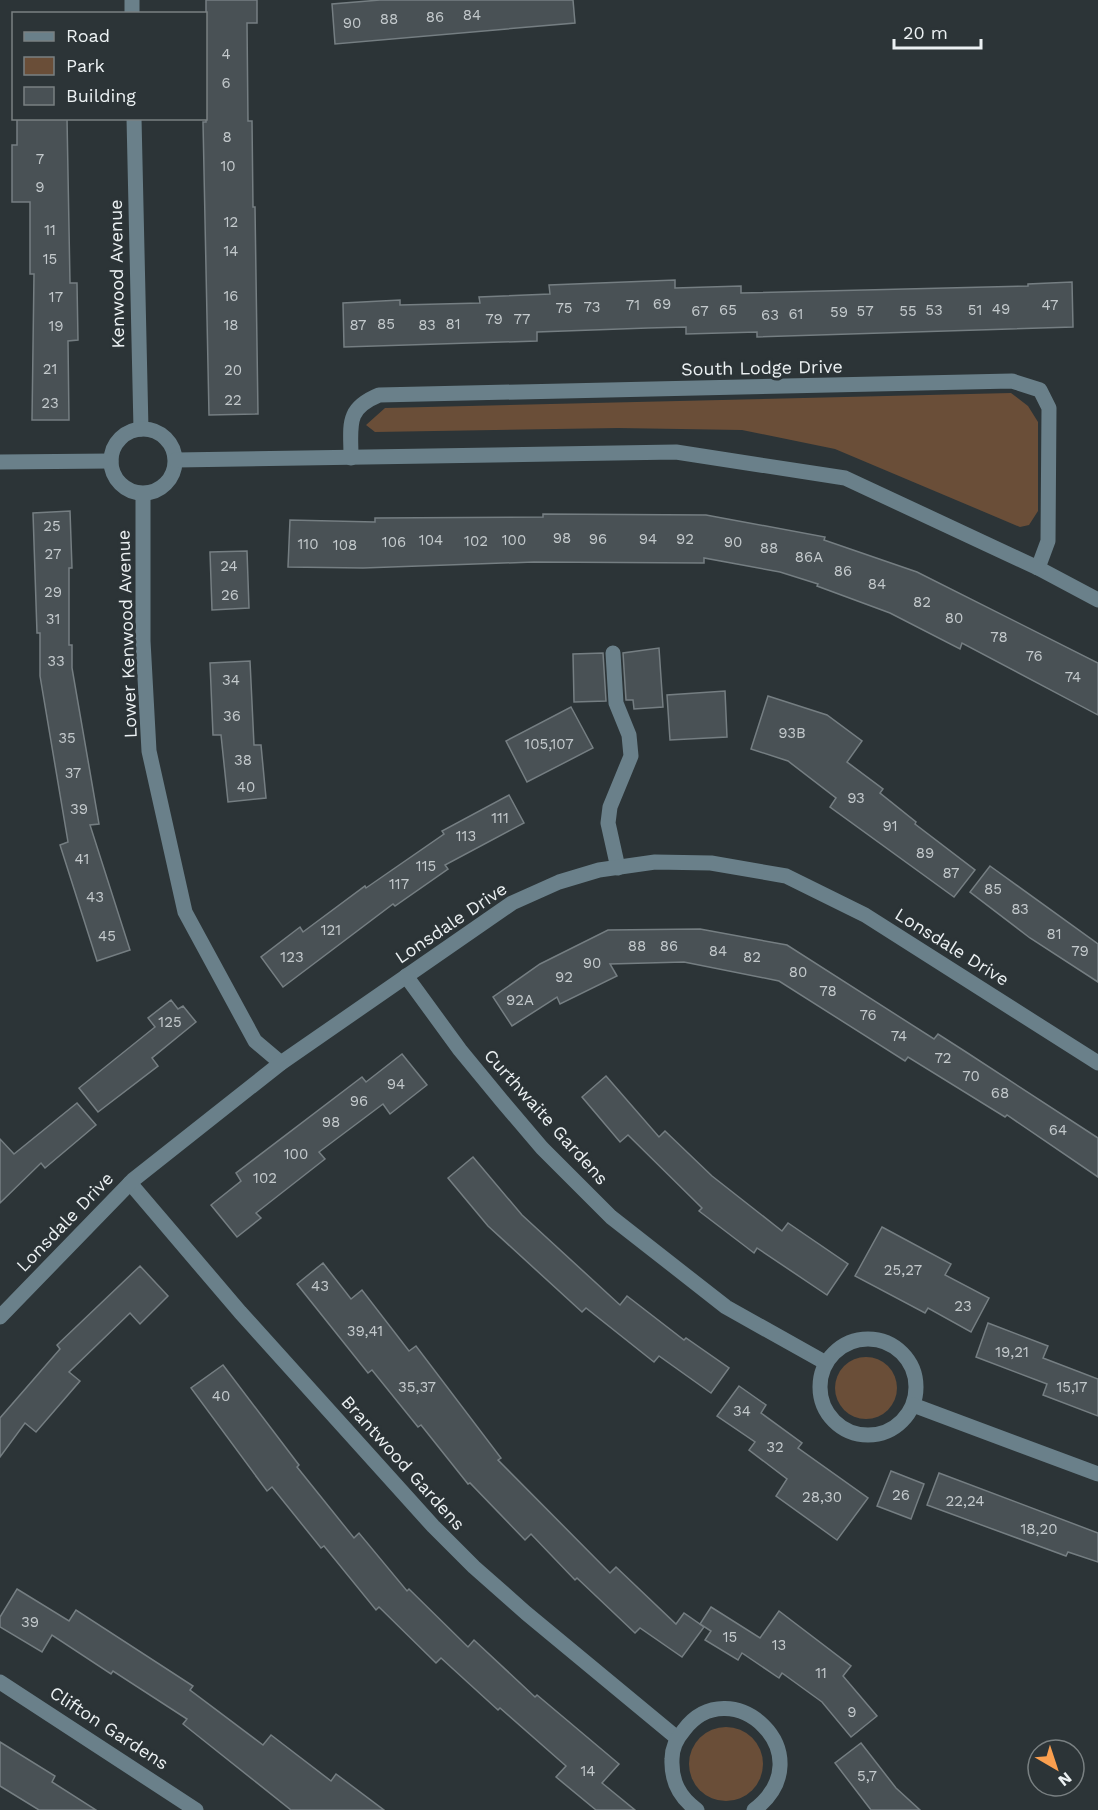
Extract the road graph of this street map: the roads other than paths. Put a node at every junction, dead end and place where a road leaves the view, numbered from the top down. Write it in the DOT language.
graph roads {
  1 [pos="134,120"];
  2 [pos="141,429"];
  3 [pos="351,458"];
  4 [pos="176,460"];
  5 [pos="111,461"];
  6 [pos="0,462"];
  7 [pos="143,494"];
  8 [pos="1038,568"];
  9 [pos="1098,600"];
  10 [pos="613,653"];
  11 [pos="618,868"];
  12 [pos="406,976"];
  13 [pos="281,1063"];
  14 [pos="1098,1063"];
  15 [pos="130,1183"];
  16 [pos="0,1317"];
  17 [pos="826,1363"];
  18 [pos="913,1405"];
  19 [pos="1098,1474"];
  20 [pos="0,1682"];
  21 [pos="677,1738"];
  22 [pos="765,1807"];
  23 [pos="196,1810"];
  24 [pos="697,1810"];
  1 -- 2 [label="street, Kenwood Avenue"];
  2 -- 4 [label="street"];
  2 -- 5 [label="street"];
  3 -- 4 [label="street"];
  3 -- 8 [label="street"];
  3 -- 8 [label="street, South Lodge Drive"];
  4 -- 7 [label="street"];
  5 -- 6 [label="street"];
  5 -- 7 [label="street"];
  7 -- 13 [label="street, Lower Kenwood Avenue"];
  8 -- 9 [label="street"];
  10 -- 11 [label="street"];
  11 -- 12 [label="street, Lonsdale Drive"];
  11 -- 14 [label="street, Lonsdale Drive"];
  12 -- 13 [label="street, Lonsdale Drive"];
  12 -- 17 [label="street, Curthwaite Gardens"];
  13 -- 15 [label="street, Lonsdale Drive"];
  15 -- 16 [label="street, Lonsdale Drive"];
  15 -- 21 [label="street, Brantwood Gardens"];
  17 -- 18 [label="street"];
  17 -- 18 [label="street"];
  18 -- 19 [label="street"];
  20 -- 23 [label="street, Clifton Gardens"];
  21 -- 22 [label="street"];
  21 -- 24 [label="street"];
}
